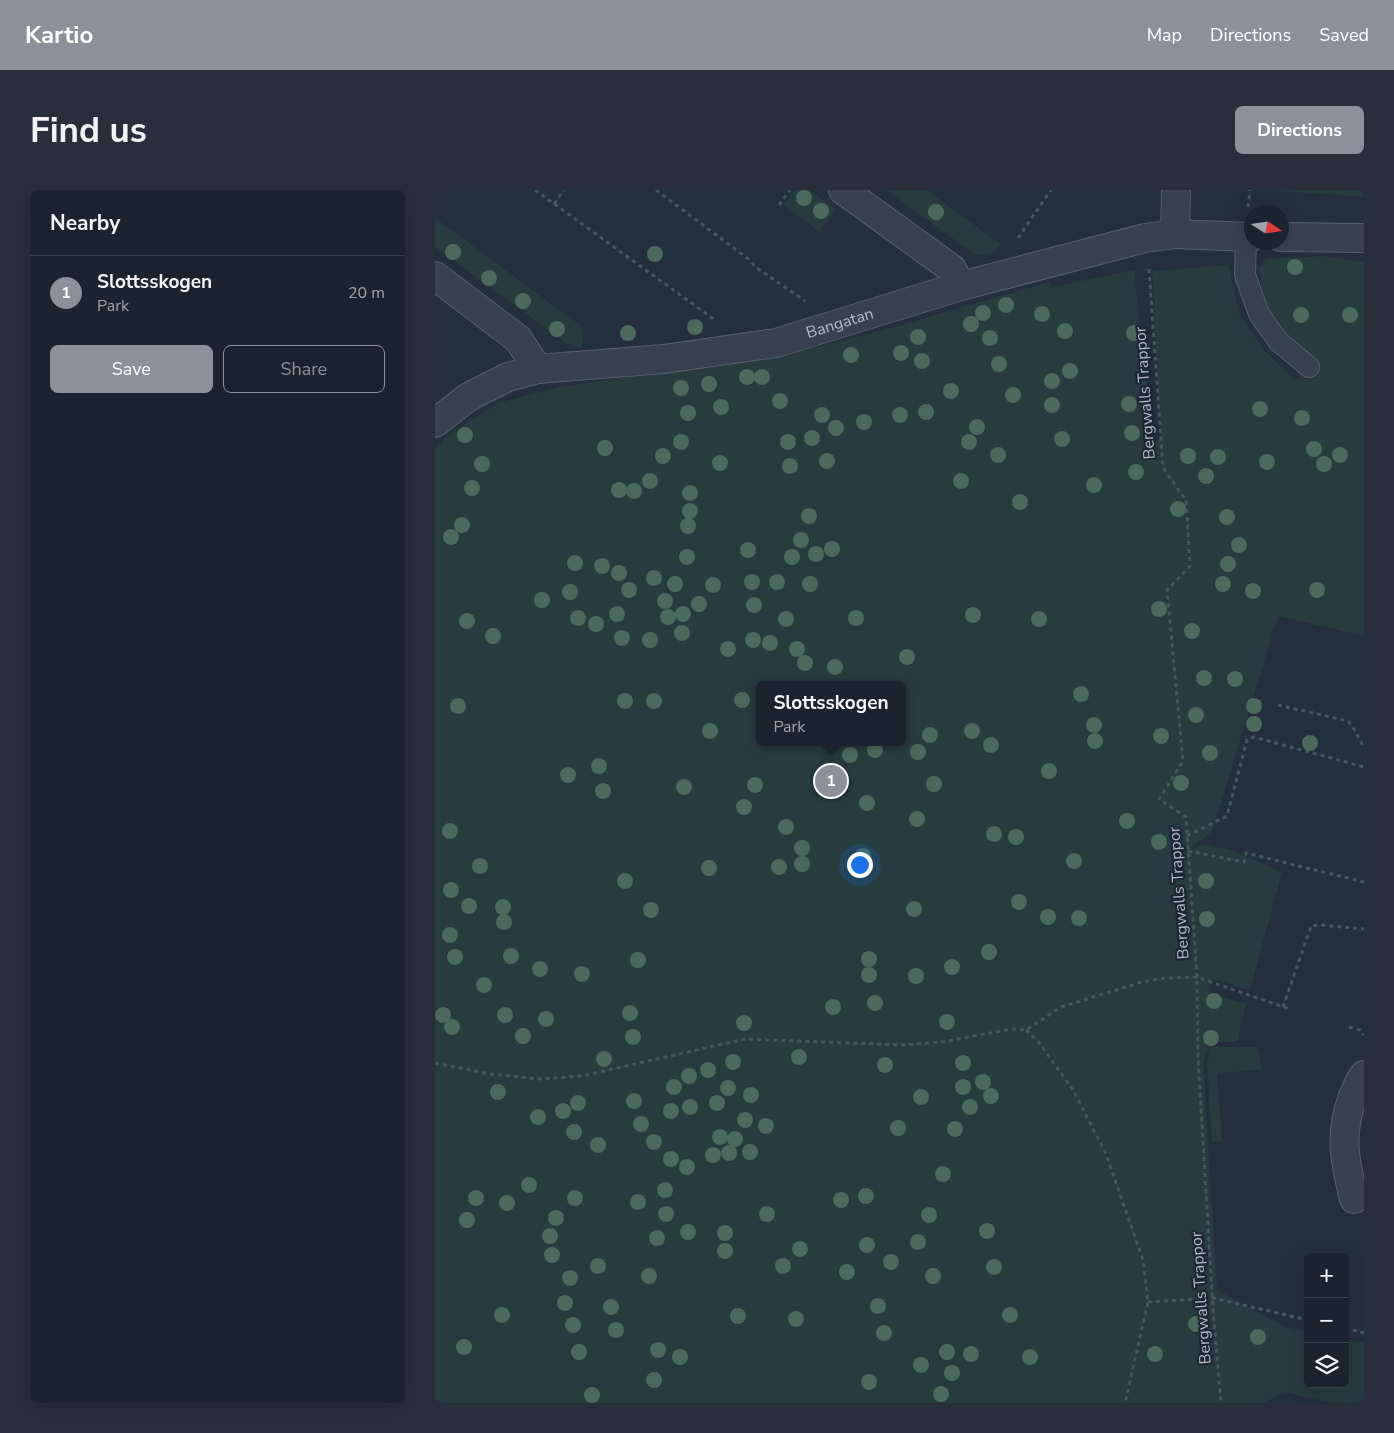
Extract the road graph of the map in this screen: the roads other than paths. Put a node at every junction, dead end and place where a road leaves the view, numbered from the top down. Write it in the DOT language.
graph roads {
  1 [pos="843,190"];
  2 [pos="1176,190"];
  3 [pos="1175,234"];
  4 [pos="1244,237"];
  5 [pos="1289,237"];
  6 [pos="1364,238"];
  7 [pos="1248,250"];
  8 [pos="435,276"];
  9 [pos="961,286"];
  10 [pos="1309,367"];
  11 [pos="538,369"];
  12 [pos="435,423"];
  13 [pos="1364,1075"];
  14 [pos="1354,1199"];
  1 -- 9 [label="street"];
  2 -- 3 [label="street"];
  3 -- 4 [label="street, Bangatan"];
  3 -- 9 [label="street, Bangatan"];
  5 -- 6 [label="street"];
  7 -- 10 [label="lane"];
  8 -- 11 [label="street"];
  9 -- 11 [label="street, Bangatan"];
  11 -- 12 [label="street, Bangatan"];
  13 -- 14 [label="street"];
}
